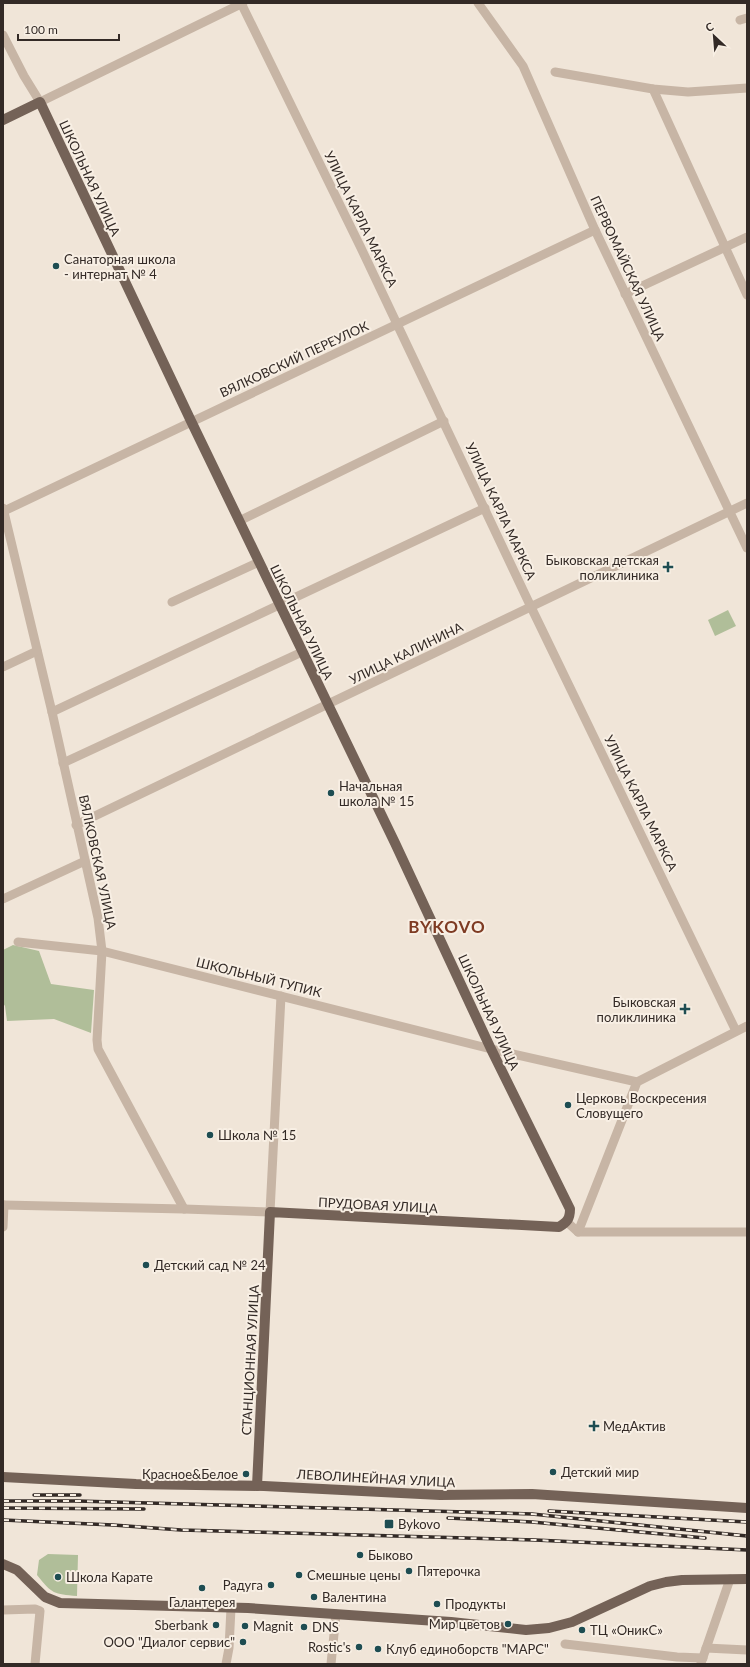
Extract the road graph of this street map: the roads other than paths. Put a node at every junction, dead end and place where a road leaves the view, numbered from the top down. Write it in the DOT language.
graph roads {
  1 [pos="242,3"];
  2 [pos="478,3"];
  3 [pos="3,35"];
  4 [pos="555,72"];
  5 [pos="747,88"];
  6 [pos="652,90"];
  7 [pos="40,102"];
  8 [pos="3,120"];
  9 [pos="595,230"];
  10 [pos="747,237"];
  11 [pos="725,248"];
  12 [pos="625,294"];
  13 [pos="747,295"];
  14 [pos="398,324"];
  15 [pos="191,421"];
  16 [pos="444,421"];
  17 [pos="747,503"];
  18 [pos="485,508"];
  19 [pos="4,509"];
  20 [pos="730,512"];
  21 [pos="239,521"];
  22 [pos="747,548"];
  23 [pos="259,562"];
  24 [pos="172,602"];
  25 [pos="280,604"];
  26 [pos="531,607"];
  27 [pos="37,651"];
  28 [pos="302,652"];
  29 [pos="3,667"];
  30 [pos="328,705"];
  31 [pos="52,712"];
  32 [pos="63,763"];
  33 [pos="76,825"];
  34 [pos="85,861"];
  35 [pos="3,899"];
  36 [pos="18,942"];
  37 [pos="102,951"];
  38 [pos="281,996"];
  39 [pos="747,1026"];
  40 [pos="736,1031"];
  41 [pos="491,1049"];
  42 [pos="637,1082"];
  43 [pos="4,1205"];
  44 [pos="184,1209"];
  45 [pos="270,1212"];
  46 [pos="567,1222"];
  47 [pos="3,1227"];
  48 [pos="578,1232"];
  49 [pos="747,1232"];
  50 [pos="3,1477"];
  51 [pos="257,1486"];
  52 [pos="747,1508"];
  53 [pos="3,1564"];
  54 [pos="730,1579"];
  55 [pos="747,1579"];
  56 [pos="231,1608"];
  57 [pos="3,1610"];
  58 [pos="336,1614"];
  59 [pos="565,1644"];
  60 [pos="706,1648"];
  61 [pos="747,1650"];
  62 [pos="702,1661"];
  63 [pos="35,1664"];
  64 [pos="226,1664"];
  65 [pos="331,1664"];
  1 -- 7 [label="street"];
  1 -- 14 [label="street, УЛИЦА КАРЛА МАРКСА"];
  2 -- 9 [label="street, ПЕРВОМАЙСКАЯ УЛИЦА"];
  3 -- 7 [label="street, ШКОЛЬНАЯ УЛИЦА"];
  4 -- 6 [label="street"];
  5 -- 6 [label="street"];
  6 -- 11 [label="street"];
  7 -- 8 [label="main road"];
  7 -- 15 [label="main road, ШКОЛЬНАЯ УЛИЦА"];
  9 -- 12 [label="street, ПЕРВОМАЙСКАЯ УЛИЦА"];
  9 -- 14 [label="street, ВЯЛКОВСКИЙ ПЕРЕУЛОК"];
  10 -- 11 [label="street"];
  11 -- 12 [label="street"];
  11 -- 13 [label="street"];
  12 -- 20 [label="street, ПЕРВОМАЙСКАЯ УЛИЦА"];
  14 -- 15 [label="street, ВЯЛКОВСКИЙ ПЕРЕУЛОК"];
  14 -- 16 [label="street, УЛИЦА КАРЛА МАРКСА"];
  15 -- 19 [label="street, ВЯЛКОВСКИЙ ПЕРЕУЛОК"];
  15 -- 21 [label="main road, ШКОЛЬНАЯ УЛИЦА"];
  16 -- 18 [label="street, УЛИЦА КАРЛА МАРКСА"];
  16 -- 21 [label="street"];
  17 -- 20 [label="street, УЛИЦА КАЛИНИНА"];
  18 -- 25 [label="street"];
  18 -- 26 [label="street, УЛИЦА КАРЛА МАРКСА"];
  19 -- 27 [label="street, ВЯЛКОВСКАЯ УЛИЦА"];
  20 -- 22 [label="street, ПЕРВОМАЙСКАЯ УЛИЦА"];
  20 -- 26 [label="street, УЛИЦА КАЛИНИНА"];
  21 -- 23 [label="main road, ШКОЛЬНАЯ УЛИЦА"];
  23 -- 24 [label="street"];
  23 -- 25 [label="main road, ШКОЛЬНАЯ УЛИЦА"];
  25 -- 28 [label="main road, ШКОЛЬНАЯ УЛИЦА"];
  25 -- 31 [label="street"];
  26 -- 30 [label="street, УЛИЦА КАЛИНИНА"];
  26 -- 40 [label="street, УЛИЦА КАРЛА МАРКСА"];
  27 -- 29 [label="street"];
  27 -- 31 [label="street, ВЯЛКОВСКАЯ УЛИЦА"];
  28 -- 30 [label="main road, ШКОЛЬНАЯ УЛИЦА"];
  28 -- 32 [label="street"];
  30 -- 33 [label="street, УЛИЦА КАЛИНИНА"];
  30 -- 41 [label="main road, ШКОЛЬНАЯ УЛИЦА"];
  31 -- 32 [label="street, ВЯЛКОВСКАЯ УЛИЦА"];
  32 -- 33 [label="street, ВЯЛКОВСКАЯ УЛИЦА"];
  33 -- 34 [label="street, ВЯЛКОВСКАЯ УЛИЦА"];
  34 -- 35 [label="street"];
  34 -- 37 [label="street, ВЯЛКОВСКАЯ УЛИЦА"];
  36 -- 37 [label="street, ШКОЛЬНЫЙ ТУПИК"];
  37 -- 38 [label="street, ШКОЛЬНЫЙ ТУПИК"];
  37 -- 44 [label="street, ВЯЛКОВСКАЯ УЛИЦА"];
  38 -- 41 [label="street, ШКОЛЬНЫЙ ТУПИК"];
  38 -- 45 [label="street, СТАНЦИОННАЯ УЛИЦА"];
  39 -- 40 [label="street"];
  40 -- 42 [label="street"];
  41 -- 42 [label="street, ШКОЛЬНЫЙ ТУПИК"];
  41 -- 46 [label="main road, ШКОЛЬНАЯ УЛИЦА"];
  42 -- 48 [label="street"];
  43 -- 44 [label="street, ПРУДОВАЯ УЛИЦА"];
  43 -- 47 [label="street"];
  44 -- 45 [label="street, ПРУДОВАЯ УЛИЦА"];
  45 -- 46 [label="main road, ПРУДОВАЯ УЛИЦА"];
  45 -- 51 [label="main road, СТАНЦИОННАЯ УЛИЦА"];
  46 -- 48 [label="street"];
  48 -- 49 [label="street"];
  50 -- 51 [label="main road, ЛЕВОЛИНЕЙНАЯ УЛИЦА"];
  51 -- 52 [label="main road, ЛЕВОЛИНЕЙНАЯ УЛИЦА"];
  53 -- 56 [label="main road"];
  54 -- 55 [label="main road"];
  54 -- 58 [label="main road"];
  54 -- 60 [label="street"];
  56 -- 58 [label="main road"];
  56 -- 64 [label="street"];
  57 -- 63 [label="street"];
  58 -- 65 [label="street"];
  59 -- 62 [label="street"];
  60 -- 61 [label="street"];
  60 -- 62 [label="street"];
}
